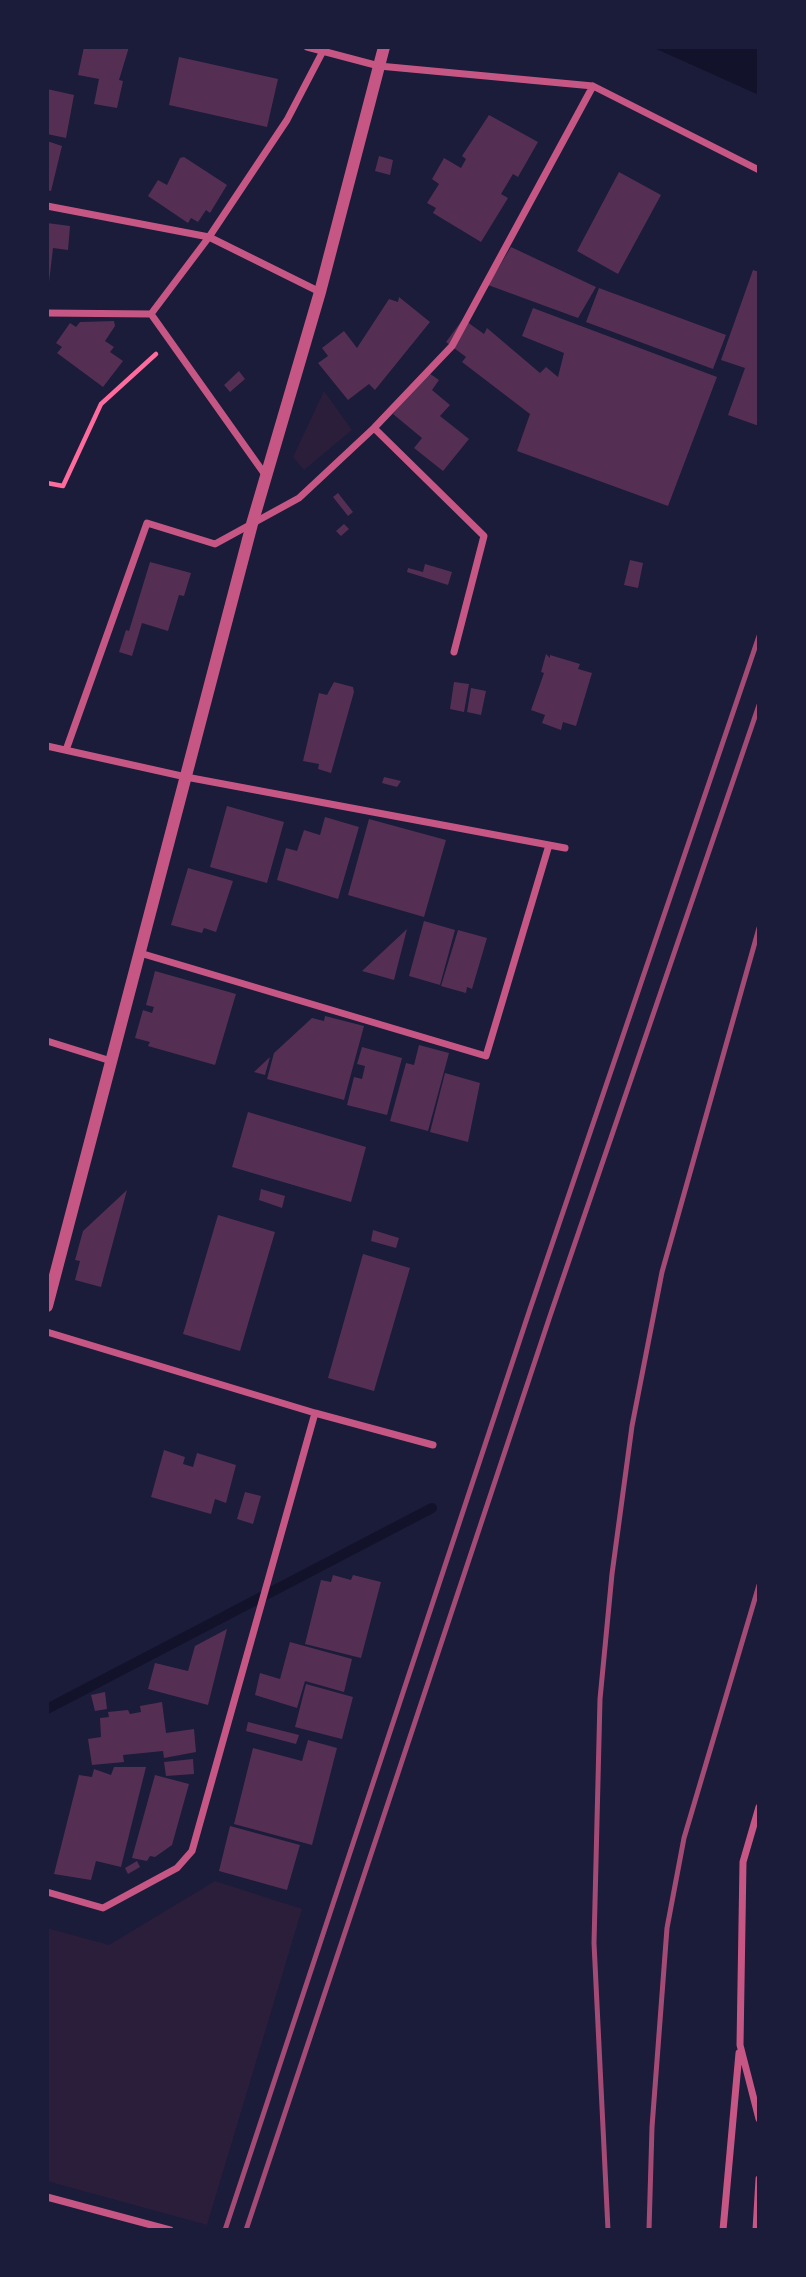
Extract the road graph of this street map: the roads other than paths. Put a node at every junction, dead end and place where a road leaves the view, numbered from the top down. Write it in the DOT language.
graph roads {
  1 [pos="307,47"];
  2 [pos="384,47"];
  3 [pos="323,51"];
  4 [pos="379,66"];
  5 [pos="593,86"];
  6 [pos="759,170"];
  7 [pos="47,206"];
  8 [pos="209,237"];
  9 [pos="320,292"];
  10 [pos="47,313"];
  11 [pos="151,314"];
  12 [pos="374,428"];
  13 [pos="267,477"];
  14 [pos="252,524"];
  15 [pos="454,652"];
  16 [pos="47,746"];
  17 [pos="66,750"];
  18 [pos="186,777"];
  19 [pos="549,845"];
  20 [pos="565,848"];
  21 [pos="140,953"];
  22 [pos="47,1041"];
  23 [pos="111,1061"];
  24 [pos="47,1307"];
  25 [pos="47,1332"];
  26 [pos="315,1413"];
  27 [pos="433,1445"];
  28 [pos="759,1807"];
  29 [pos="47,1892"];
  30 [pos="740,2045"];
  31 [pos="759,2119"];
  32 [pos="759,2179"];
  33 [pos="47,2197"];
  34 [pos="170,2230"];
  35 [pos="723,2230"];
  36 [pos="756,2230"];
  1 -- 3 [label="street"];
  2 -- 4 [label="street"];
  3 -- 4 [label="street"];
  3 -- 8 [label="street"];
  4 -- 5 [label="street"];
  4 -- 9 [label="street"];
  5 -- 6 [label="street"];
  5 -- 12 [label="street"];
  7 -- 8 [label="street"];
  8 -- 9 [label="street"];
  8 -- 11 [label="street"];
  9 -- 13 [label="street"];
  10 -- 11 [label="street"];
  11 -- 13 [label="street"];
  12 -- 14 [label="street"];
  12 -- 15 [label="street"];
  13 -- 14 [label="street"];
  14 -- 17 [label="street"];
  14 -- 18 [label="street"];
  16 -- 17 [label="street"];
  17 -- 18 [label="street"];
  18 -- 19 [label="street"];
  18 -- 21 [label="street"];
  19 -- 20 [label="street"];
  19 -- 21 [label="street"];
  21 -- 23 [label="street"];
  22 -- 23 [label="street"];
  23 -- 24 [label="street"];
  25 -- 26 [label="street"];
  26 -- 27 [label="street"];
  26 -- 29 [label="street"];
  28 -- 30 [label="street"];
  30 -- 31 [label="street"];
  30 -- 35 [label="street"];
  32 -- 36 [label="street"];
  33 -- 34 [label="street"];
}
